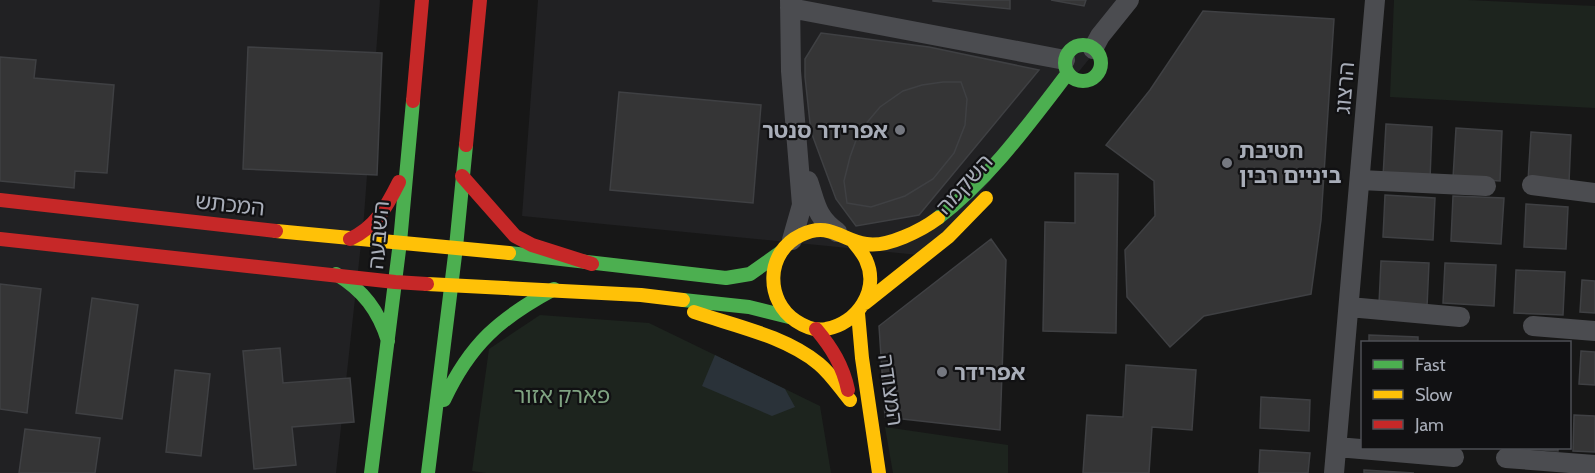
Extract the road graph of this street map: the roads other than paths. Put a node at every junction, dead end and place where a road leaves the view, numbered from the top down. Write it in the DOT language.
graph roads {
  1 [pos="422,0"];
  2 [pos="480,0"];
  3 [pos="1129,0"];
  4 [pos="1375,0"];
  5 [pos="790,4"];
  6 [pos="1093,49"];
  7 [pos="1067,67"];
  8 [pos="1044,128"];
  9 [pos="796,138"];
  10 [pos="1030,144"];
  11 [pos="406,166"];
  12 [pos="462,176"];
  13 [pos="1360,180"];
  14 [pos="1532,185"];
  15 [pos="1486,186"];
  16 [pos="994,189"];
  17 [pos="1595,193"];
  18 [pos="0,200"];
  19 [pos="845,236"];
  20 [pos="0,238"];
  21 [pos="350,239"];
  22 [pos="400,242"];
  23 [pos="786,246"];
  24 [pos="456,247"];
  25 [pos="592,264"];
  26 [pos="336,274"];
  27 [pos="395,282"];
  28 [pos="451,286"];
  29 [pos="554,289"];
  30 [pos="641,295"];
  31 [pos="1349,307"];
  32 [pos="862,308"];
  33 [pos="1460,316"];
  34 [pos="789,317"];
  35 [pos="1533,326"];
  36 [pos="816,329"];
  37 [pos="1595,331"];
  38 [pos="388,343"];
  39 [pos="433,433"];
  40 [pos="1336,447"];
  41 [pos="1454,457"];
  42 [pos="1506,458"];
  43 [pos="1595,465"];
  44 [pos="371,473"];
  45 [pos="428,473"];
  46 [pos="879,473"];
  47 [pos="1334,473"];
  1 -- 11 [label="main road, השבעה"];
  2 -- 12 [label="main road"];
  3 -- 6 [label="street"];
  4 -- 13 [label="street, הרצוג"];
  5 -- 7 [label="street"];
  5 -- 9 [label="street"];
  6 -- 7 [label="main road"];
  6 -- 7 [label="main road"];
  7 -- 19 [label="main road, השקמה"];
  8 -- 10 [label="main road"];
  9 -- 19 [label="street"];
  9 -- 23 [label="street"];
  11 -- 21 [label="main road"];
  11 -- 22 [label="main road, השבעה"];
  12 -- 24 [label="main road"];
  12 -- 25 [label="main road"];
  13 -- 15 [label="street"];
  13 -- 31 [label="street, הרצוג"];
  14 -- 17 [label="street"];
  16 -- 32 [label="main road, השקמה"];
  18 -- 21 [label="main road, המכתש"];
  19 -- 23 [label="main road"];
  19 -- 32 [label="main road"];
  20 -- 26 [label="main road"];
  21 -- 22 [label="main road, המכתש"];
  22 -- 24 [label="main road, המכתש"];
  22 -- 27 [label="main road, השבעה"];
  23 -- 25 [label="main road"];
  23 -- 34 [label="main road"];
  24 -- 25 [label="main road, המכתש"];
  24 -- 28 [label="main road"];
  26 -- 27 [label="main road"];
  26 -- 38 [label="main road"];
  27 -- 28 [label="main road"];
  27 -- 38 [label="main road, השבעה"];
  28 -- 29 [label="main road"];
  28 -- 39 [label="main road"];
  29 -- 30 [label="main road"];
  29 -- 39 [label="main road"];
  30 -- 34 [label="main road"];
  30 -- 36 [label="main road, המצודה"];
  31 -- 33 [label="street"];
  31 -- 40 [label="street, הרצוג"];
  32 -- 36 [label="main road"];
  32 -- 46 [label="main road, המצודה"];
  34 -- 36 [label="main road"];
  35 -- 37 [label="street"];
  38 -- 44 [label="main road, השבעה"];
  39 -- 45 [label="main road"];
  40 -- 41 [label="street"];
  40 -- 47 [label="street, הרצוג"];
  42 -- 43 [label="street"];
}
